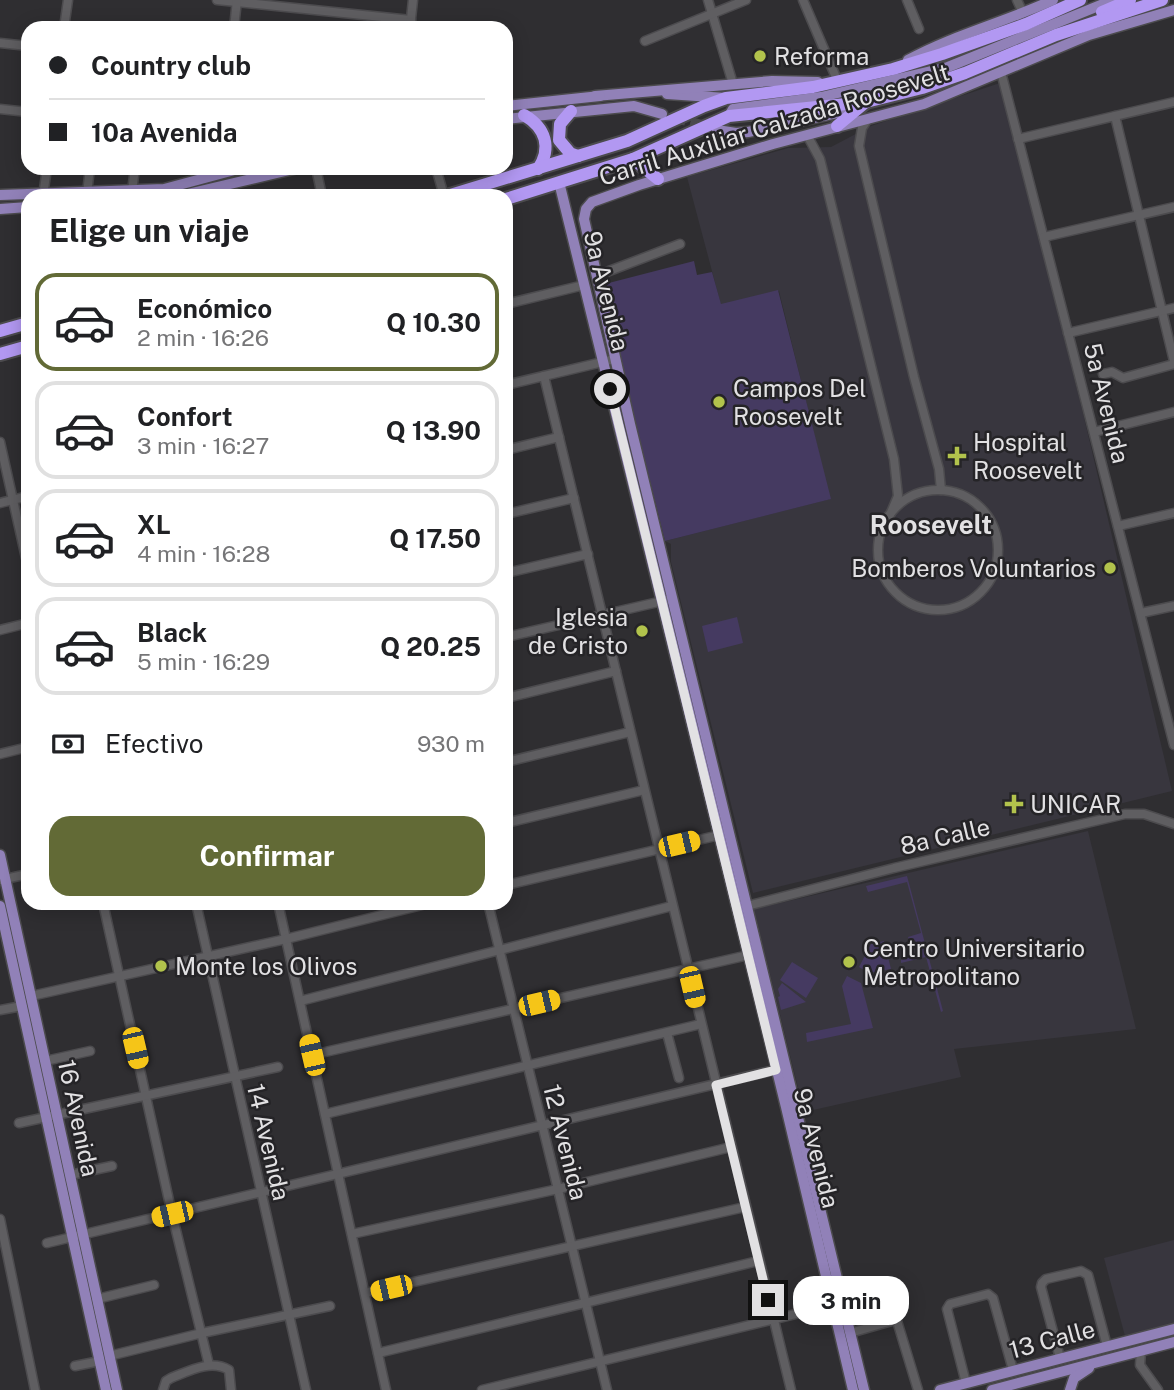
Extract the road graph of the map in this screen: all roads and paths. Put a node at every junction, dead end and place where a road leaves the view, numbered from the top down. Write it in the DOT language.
graph roads {
  1 [pos="68,0"];
  2 [pos="217,0"];
  3 [pos="413,0"];
  4 [pos="708,0"];
  5 [pos="746,0"];
  6 [pos="803,0"];
  7 [pos="907,0"];
  8 [pos="1017,0"];
  9 [pos="1053,0"];
  10 [pos="1080,0"];
  11 [pos="1113,0"];
  12 [pos="1162,0"];
  13 [pos="237,1"];
  14 [pos="1174,3"];
  15 [pos="1132,5"];
  16 [pos="1174,10"];
  17 [pos="1023,13"];
  18 [pos="713,14"];
  19 [pos="65,21"];
  20 [pos="235,21"];
  21 [pos="387,21"];
  22 [pos="410,21"];
  23 [pos="919,29"];
  24 [pos="990,30"];
  25 [pos="645,41"];
  26 [pos="0,43"];
  27 [pos="21,45"];
  28 [pos="1001,72"];
  29 [pos="838,82"];
  30 [pos="733,84"];
  31 [pos="595,96"];
  32 [pos="800,99"];
  33 [pos="720,100"];
  34 [pos="866,102"];
  35 [pos="1174,102"];
  36 [pos="513,105"];
  37 [pos="0,109"];
  38 [pos="21,111"];
  39 [pos="571,111"];
  40 [pos="662,114"];
  41 [pos="524,115"];
  42 [pos="729,116"];
  43 [pos="1115,116"];
  44 [pos="513,117"];
  45 [pos="868,119"];
  46 [pos="794,122"];
  47 [pos="837,126"];
  48 [pos="717,130"];
  49 [pos="807,135"];
  50 [pos="1018,139"];
  51 [pos="578,156"];
  52 [pos="633,159"];
  53 [pos="538,169"];
  54 [pos="209,175"];
  55 [pos="223,175"];
  56 [pos="268,175"];
  57 [pos="658,179"];
  58 [pos="559,182"];
  59 [pos="226,185"];
  60 [pos="164,189"];
  61 [pos="215,189"];
  62 [pos="469,189"];
  63 [pos="0,195"];
  64 [pos="21,195"];
  65 [pos="513,196"];
  66 [pos="1174,207"];
  67 [pos="21,208"];
  68 [pos="0,209"];
  69 [pos="586,209"];
  70 [pos="1139,215"];
  71 [pos="1044,237"];
  72 [pos="680,244"];
  73 [pos="596,276"];
  74 [pos="584,285"];
  75 [pos="513,302"];
  76 [pos="1174,308"];
  77 [pos="1163,311"];
  78 [pos="21,325"];
  79 [pos="0,331"];
  80 [pos="1068,333"];
  81 [pos="21,348"];
  82 [pos="0,354"];
  83 [pos="615,359"];
  84 [pos="603,362"];
  85 [pos="1174,362"];
  86 [pos="1103,374"];
  87 [pos="544,376"];
  88 [pos="513,383"];
  89 [pos="1174,412"];
  90 [pos="1094,432"];
  91 [pos="559,437"];
  92 [pos="0,442"];
  93 [pos="513,448"];
  94 [pos="941,490"];
  95 [pos="21,498"];
  96 [pos="574,498"];
  97 [pos="13,500"];
  98 [pos="0,503"];
  99 [pos="513,512"];
  100 [pos="1174,513"];
  101 [pos="890,515"];
  102 [pos="1118,526"];
  103 [pos="21,536"];
  104 [pos="588,554"];
  105 [pos="513,571"];
  106 [pos="667,600"];
  107 [pos="1174,606"];
  108 [pos="602,614"];
  109 [pos="1141,614"];
  110 [pos="21,625"];
  111 [pos="0,630"];
  112 [pos="513,635"];
  113 [pos="616,671"];
  114 [pos="513,696"];
  115 [pos="1170,709"];
  116 [pos="630,732"];
  117 [pos="1174,745"];
  118 [pos="21,749"];
  119 [pos="0,754"];
  120 [pos="513,760"];
  121 [pos="644,790"];
  122 [pos="513,821"];
  123 [pos="1174,822"];
  124 [pos="724,834"];
  125 [pos="659,849"];
  126 [pos="0,855"];
  127 [pos="21,876"];
  128 [pos="3,880"];
  129 [pos="513,883"];
  130 [pos="0,906"];
  131 [pos="673,906"];
  132 [pos="742,907"];
  133 [pos="105,910"];
  134 [pos="198,910"];
  135 [pos="280,910"];
  136 [pos="402,910"];
  137 [pos="490,910"];
  138 [pos="286,939"];
  139 [pos="499,950"];
  140 [pos="753,954"];
  141 [pos="208,956"];
  142 [pos="688,969"];
  143 [pos="119,976"];
  144 [pos="31,996"];
  145 [pos="300,1001"];
  146 [pos="22,1006"];
  147 [pos="514,1009"];
  148 [pos="0,1010"];
  149 [pos="701,1024"];
  150 [pos="667,1033"];
  151 [pos="90,1051"];
  152 [pos="312,1055"];
  153 [pos="45,1060"];
  154 [pos="528,1066"];
  155 [pos="278,1067"];
  156 [pos="781,1069"];
  157 [pos="235,1077"];
  158 [pos="679,1078"];
  159 [pos="716,1085"];
  160 [pos="146,1096"];
  161 [pos="791,1106"];
  162 [pos="325,1114"];
  163 [pos="52,1117"];
  164 [pos="19,1124"];
  165 [pos="542,1126"];
  166 [pos="731,1147"];
  167 [pos="112,1166"];
  168 [pos="70,1175"];
  169 [pos="338,1175"];
  170 [pos="558,1189"];
  171 [pos="261,1193"];
  172 [pos="745,1207"];
  173 [pos="172,1214"];
  174 [pos="0,1219"];
  175 [pos="352,1234"];
  176 [pos="78,1236"];
  177 [pos="47,1243"];
  178 [pos="572,1247"];
  179 [pos="758,1261"];
  180 [pos="154,1285"];
  181 [pos="365,1293"];
  182 [pos="97,1298"];
  183 [pos="585,1302"];
  184 [pos="833,1305"];
  185 [pos="330,1306"];
  186 [pos="289,1316"];
  187 [pos="772,1320"];
  188 [pos="1174,1329"];
  189 [pos="202,1333"];
  190 [pos="850,1333"];
  191 [pos="1174,1342"];
  192 [pos="1107,1346"];
  193 [pos="1141,1351"];
  194 [pos="378,1353"];
  195 [pos="105,1358"];
  196 [pos="1060,1358"];
  197 [pos="600,1361"];
  198 [pos="1098,1363"];
  199 [pos="209,1365"];
  200 [pos="75,1366"];
  201 [pos="1013,1370"];
  202 [pos="966,1383"];
  203 [pos="163,1389"];
  204 [pos="35,1390"];
  205 [pos="106,1390"];
  206 [pos="117,1390"];
  207 [pos="231,1390"];
  208 [pos="306,1390"];
  209 [pos="386,1390"];
  210 [pos="482,1390"];
  211 [pos="607,1390"];
  212 [pos="791,1390"];
  213 [pos="853,1390"];
  214 [pos="864,1390"];
  215 [pos="918,1390"];
  216 [pos="940,1390"];
  217 [pos="992,1390"];
  218 [pos="1070,1390"];
  219 [pos="1158,1390"];
  1 -- 19 [label="street"];
  2 -- 13 [label="street"];
  3 -- 22 [label="street"];
  4 -- 18 [label="street"];
  5 -- 18 [label="street"];
  6 -- 29 [label="street"];
  7 -- 23 [label="street"];
  8 -- 17 [label="street"];
  9 -- 17 [label="main road"];
  10 -- 24 [label="highway"];
  11 -- 32 [label="main road"];
  12 -- 15 [label="highway"];
  13 -- 20 [label="street"];
  13 -- 21 [label="street"];
  14 -- 15 [label="highway"];
  15 -- 34 [label="highway"];
  16 -- 28 [label="main road, Carril Auxiliar Calzada Roosevelt"];
  17 -- 24 [label="main road"];
  18 -- 25 [label="street"];
  18 -- 30 [label="street"];
  24 -- 29 [label="highway"];
  26 -- 27 [label="street"];
  28 -- 45 [label="main road, Carril Auxiliar Calzada Roosevelt"];
  28 -- 50 [label="street, 5a Avenida"];
  29 -- 30 [label="main road, Carril Auxiliar Calzada Roosevelt"];
  29 -- 33 [label="highway"];
  30 -- 31 [label="main road, Carril Auxiliar Calzada Roosevelt"];
  31 -- 33 [label="main road"];
  31 -- 36 [label="main road"];
  32 -- 33 [label="main road"];
  32 -- 42 [label="main road"];
  33 -- 51 [label="highway"];
  34 -- 42 [label="highway"];
  34 -- 46 [label="main road"];
  34 -- 47 [label="highway"];
  35 -- 43 [label="street"];
  37 -- 38 [label="street"];
  39 -- 40 [label="main road"];
  39 -- 41 [label="main road"];
  39 -- 51 [label="highway"];
  41 -- 44 [label="main road"];
  41 -- 53 [label="highway"];
  42 -- 52 [label="highway"];
  43 -- 50 [label="street"];
  43 -- 70 [label="street"];
  45 -- 47 [label="main road, Carril Auxiliar Calzada Roosevelt"];
  45 -- 94 [label="street"];
  46 -- 48 [label="main road"];
  46 -- 49 [label="main road"];
  47 -- 49 [label="main road, Carril Auxiliar Calzada Roosevelt"];
  49 -- 57 [label="main road, Carril Auxiliar Calzada Roosevelt"];
  49 -- 101 [label="street"];
  50 -- 71 [label="street, 5a Avenida"];
  51 -- 53 [label="highway"];
  52 -- 57 [label="highway"];
  52 -- 58 [label="highway"];
  53 -- 62 [label="highway"];
  54 -- 60 [label="main road"];
  55 -- 59 [label="street"];
  56 -- 59 [label="main road"];
  57 -- 69 [label="main road, Carril Auxiliar Calzada Roosevelt"];
  58 -- 65 [label="highway"];
  58 -- 74 [label="main road, 9a Avenida"];
  59 -- 61 [label="main road"];
  63 -- 64 [label="main road"];
  66 -- 70 [label="street"];
  67 -- 68 [label="main road"];
  69 -- 73 [label="main road, 9a Avenida"];
  70 -- 71 [label="street"];
  70 -- 77 [label="street"];
  71 -- 80 [label="street, 5a Avenida"];
  72 -- 73 [label="street"];
  73 -- 83 [label="main road, 9a Avenida"];
  74 -- 75 [label="street"];
  74 -- 84 [label="main road, 9a Avenida"];
  76 -- 77 [label="street"];
  77 -- 80 [label="street"];
  77 -- 85 [label="street"];
  78 -- 79 [label="highway"];
  80 -- 90 [label="street, 5a Avenida"];
  81 -- 82 [label="highway"];
  83 -- 84 [label="street"];
  83 -- 106 [label="main road, 9a Avenida"];
  84 -- 87 [label="street"];
  84 -- 106 [label="main road, 9a Avenida"];
  85 -- 86 [label="street"];
  87 -- 88 [label="street"];
  87 -- 91 [label="street"];
  89 -- 90 [label="street"];
  90 -- 102 [label="street, 5a Avenida"];
  91 -- 93 [label="street"];
  91 -- 96 [label="street"];
  92 -- 97 [label="street"];
  94 -- 101 [label="street"];
  94 -- 101 [label="street"];
  95 -- 97 [label="street"];
  96 -- 99 [label="street"];
  96 -- 104 [label="street"];
  97 -- 98 [label="street"];
  97 -- 103 [label="street"];
  100 -- 102 [label="street"];
  102 -- 109 [label="street, 5a Avenida"];
  104 -- 105 [label="street"];
  104 -- 108 [label="street"];
  106 -- 108 [label="street"];
  106 -- 124 [label="main road, 9a Avenida"];
  107 -- 109 [label="street"];
  108 -- 112 [label="street"];
  108 -- 113 [label="street"];
  109 -- 115 [label="street, 5a Avenida"];
  110 -- 111 [label="street"];
  113 -- 114 [label="street"];
  113 -- 116 [label="street"];
  115 -- 117 [label="street, 5a Avenida"];
  116 -- 120 [label="street"];
  116 -- 121 [label="street"];
  118 -- 119 [label="street"];
  121 -- 122 [label="street"];
  121 -- 125 [label="street"];
  123 -- 132 [label="street, 8a Calle"];
  124 -- 125 [label="street"];
  124 -- 132 [label="main road, 9a Avenida"];
  125 -- 129 [label="street"];
  125 -- 131 [label="street"];
  126 -- 128 [label="main road, 16 Avenida"];
  127 -- 128 [label="street"];
  128 -- 144 [label="main road, 16 Avenida"];
  130 -- 146 [label="main road, 16 Avenida"];
  131 -- 139 [label="street"];
  131 -- 142 [label="street"];
  132 -- 140 [label="main road, 9a Avenida"];
  133 -- 143 [label="street"];
  134 -- 141 [label="street, 14 Avenida"];
  135 -- 138 [label="street"];
  136 -- 138 [label="street"];
  137 -- 139 [label="street, 12 Avenida"];
  138 -- 141 [label="street"];
  138 -- 145 [label="street"];
  139 -- 145 [label="street"];
  139 -- 147 [label="street, 12 Avenida"];
  140 -- 142 [label="street"];
  140 -- 156 [label="main road, 9a Avenida"];
  141 -- 143 [label="street"];
  141 -- 157 [label="street, 14 Avenida"];
  142 -- 147 [label="street"];
  142 -- 149 [label="street"];
  143 -- 144 [label="street"];
  143 -- 160 [label="street"];
  144 -- 153 [label="main road, 16 Avenida"];
  145 -- 152 [label="street"];
  146 -- 148 [label="street"];
  146 -- 163 [label="main road, 16 Avenida"];
  147 -- 152 [label="street"];
  147 -- 154 [label="street, 12 Avenida"];
  149 -- 150 [label="street"];
  149 -- 159 [label="street"];
  150 -- 154 [label="street"];
  150 -- 158 [label="street"];
  151 -- 153 [label="street"];
  152 -- 162 [label="street"];
  153 -- 163 [label="main road, 16 Avenida"];
  154 -- 162 [label="street"];
  154 -- 165 [label="street, 12 Avenida"];
  155 -- 157 [label="street"];
  156 -- 159 [label="street"];
  156 -- 161 [label="main road, 9a Avenida"];
  157 -- 160 [label="street"];
  157 -- 171 [label="street, 14 Avenida"];
  159 -- 165 [label="street"];
  159 -- 166 [label="street"];
  160 -- 163 [label="street"];
  160 -- 173 [label="street"];
  161 -- 184 [label="main road, 9a Avenida"];
  161 -- 190 [label="main road, 9a Avenida"];
  162 -- 169 [label="street"];
  163 -- 164 [label="street"];
  163 -- 168 [label="main road, 16 Avenida"];
  163 -- 176 [label="main road, 16 Avenida"];
  165 -- 169 [label="street"];
  165 -- 170 [label="street, 12 Avenida"];
  166 -- 170 [label="street"];
  166 -- 172 [label="street"];
  167 -- 168 [label="street"];
  168 -- 176 [label="main road, 16 Avenida"];
  169 -- 171 [label="street"];
  169 -- 175 [label="street"];
  170 -- 175 [label="street"];
  170 -- 178 [label="street, 12 Avenida"];
  171 -- 173 [label="street"];
  171 -- 186 [label="street, 14 Avenida"];
  172 -- 178 [label="street"];
  172 -- 179 [label="street"];
  173 -- 176 [label="street"];
  173 -- 189 [label="street"];
  174 -- 204 [label="street"];
  175 -- 181 [label="street"];
  176 -- 177 [label="street"];
  176 -- 182 [label="main road, 16 Avenida"];
  176 -- 195 [label="main road, 16 Avenida"];
  178 -- 181 [label="street"];
  178 -- 183 [label="street, 12 Avenida"];
  179 -- 183 [label="street"];
  179 -- 187 [label="street"];
  180 -- 182 [label="street"];
  181 -- 194 [label="street"];
  182 -- 195 [label="main road, 16 Avenida"];
  183 -- 194 [label="street"];
  183 -- 197 [label="street, 12 Avenida"];
  184 -- 187 [label="street"];
  184 -- 213 [label="main road, 9a Avenida"];
  185 -- 186 [label="street"];
  186 -- 189 [label="street"];
  186 -- 208 [label="street, 14 Avenida"];
  187 -- 197 [label="street"];
  187 -- 212 [label="street"];
  188 -- 192 [label="main road, 13 Calle"];
  189 -- 195 [label="street"];
  189 -- 199 [label="street"];
  190 -- 214 [label="main road, 9a Avenida"];
  190 -- 215 [label="street"];
  191 -- 193 [label="main road, 13 Calle"];
  192 -- 196 [label="main road, 13 Calle"];
  192 -- 196 [label="street"];
  193 -- 198 [label="main road, 13 Calle"];
  193 -- 219 [label="street"];
  194 -- 209 [label="street"];
  195 -- 200 [label="street"];
  195 -- 205 [label="main road, 16 Avenida"];
  195 -- 206 [label="main road, 16 Avenida"];
  196 -- 201 [label="main road, 13 Calle"];
  197 -- 210 [label="street"];
  197 -- 211 [label="street, 12 Avenida"];
  198 -- 217 [label="main road, 13 Calle"];
  198 -- 218 [label="main road"];
  199 -- 203 [label="street"];
  199 -- 207 [label="street"];
  201 -- 202 [label="main road, 13 Calle"];
  201 -- 202 [label="street"];
  202 -- 216 [label="main road, 13 Calle"];
}
